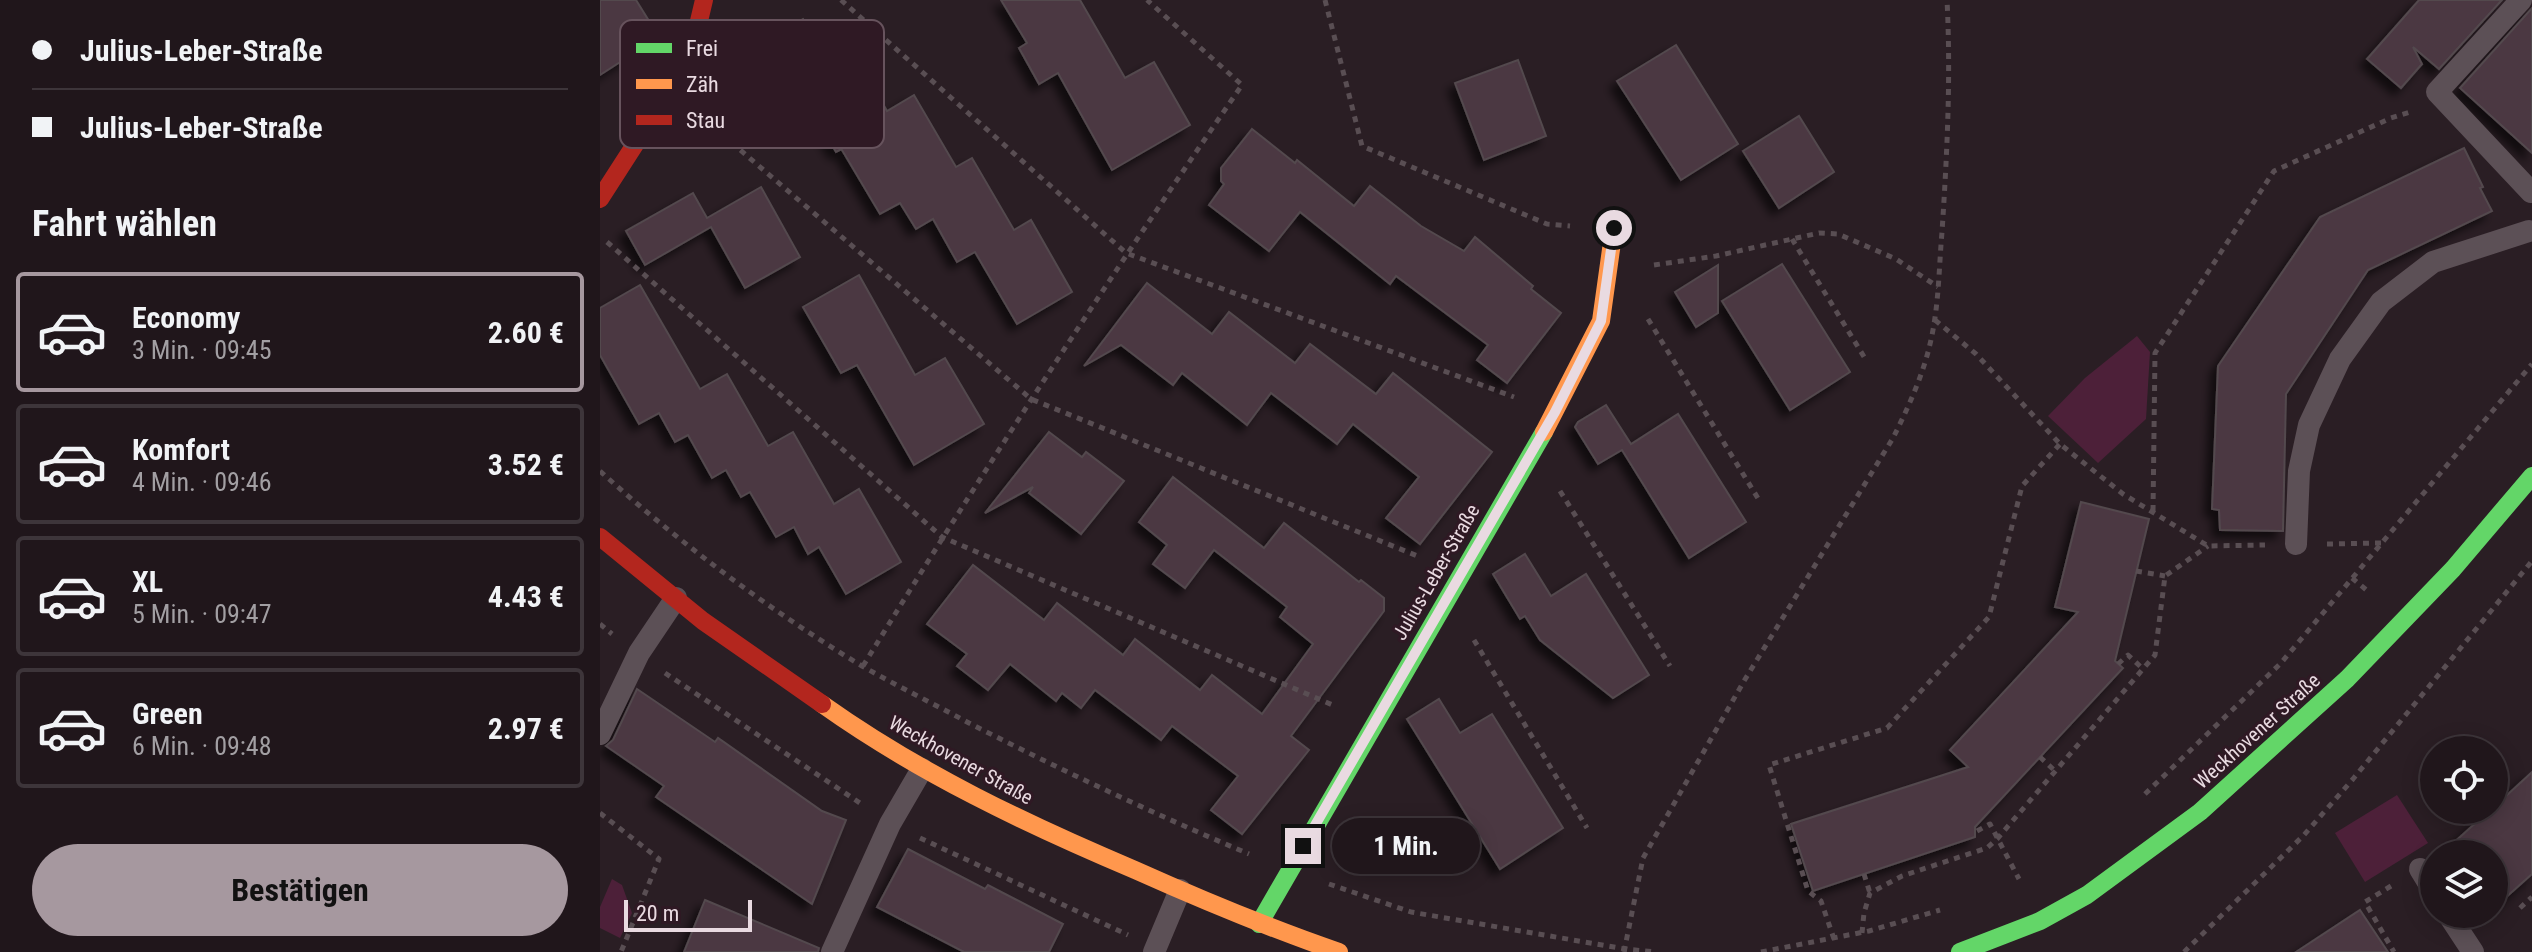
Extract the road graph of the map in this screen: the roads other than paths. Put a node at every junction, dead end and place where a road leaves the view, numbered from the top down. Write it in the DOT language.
graph roads {
  1 [pos="704,0"];
  2 [pos="2521,0"];
  3 [pos="699,20"];
  4 [pos="633,148"];
  5 [pos="2532,192"];
  6 [pos="600,199"];
  7 [pos="1614,228"];
  8 [pos="2530,234"];
  9 [pos="2532,476"];
  10 [pos="600,537"];
  11 [pos="2296,544"];
  12 [pos="676,598"];
  13 [pos="600,734"];
  14 [pos="922,769"];
  15 [pos="1180,890"];
  16 [pos="1259,924"];
  17 [pos="2457,928"];
  18 [pos="836,949"];
  19 [pos="1154,952"];
  20 [pos="1339,952"];
  21 [pos="1960,952"];
  22 [pos="2473,952"];
  1 -- 3 [label="street"];
  2 -- 5 [label="lane"];
  4 -- 6 [label="street"];
  5 -- 8 [label="lane"];
  7 -- 16 [label="street, Julius-Leber-Straße"];
  8 -- 11 [label="lane"];
  9 -- 21 [label="street, Weckhovener Straße"];
  10 -- 12 [label="street, Weckhovener Straße"];
  12 -- 13 [label="lane"];
  12 -- 14 [label="street, Weckhovener Straße"];
  14 -- 15 [label="street, Weckhovener Straße"];
  14 -- 18 [label="lane"];
  15 -- 16 [label="street, Weckhovener Straße"];
  15 -- 19 [label="lane"];
  16 -- 20 [label="street, Weckhovener Straße"];
  17 -- 22 [label="lane"];
}
